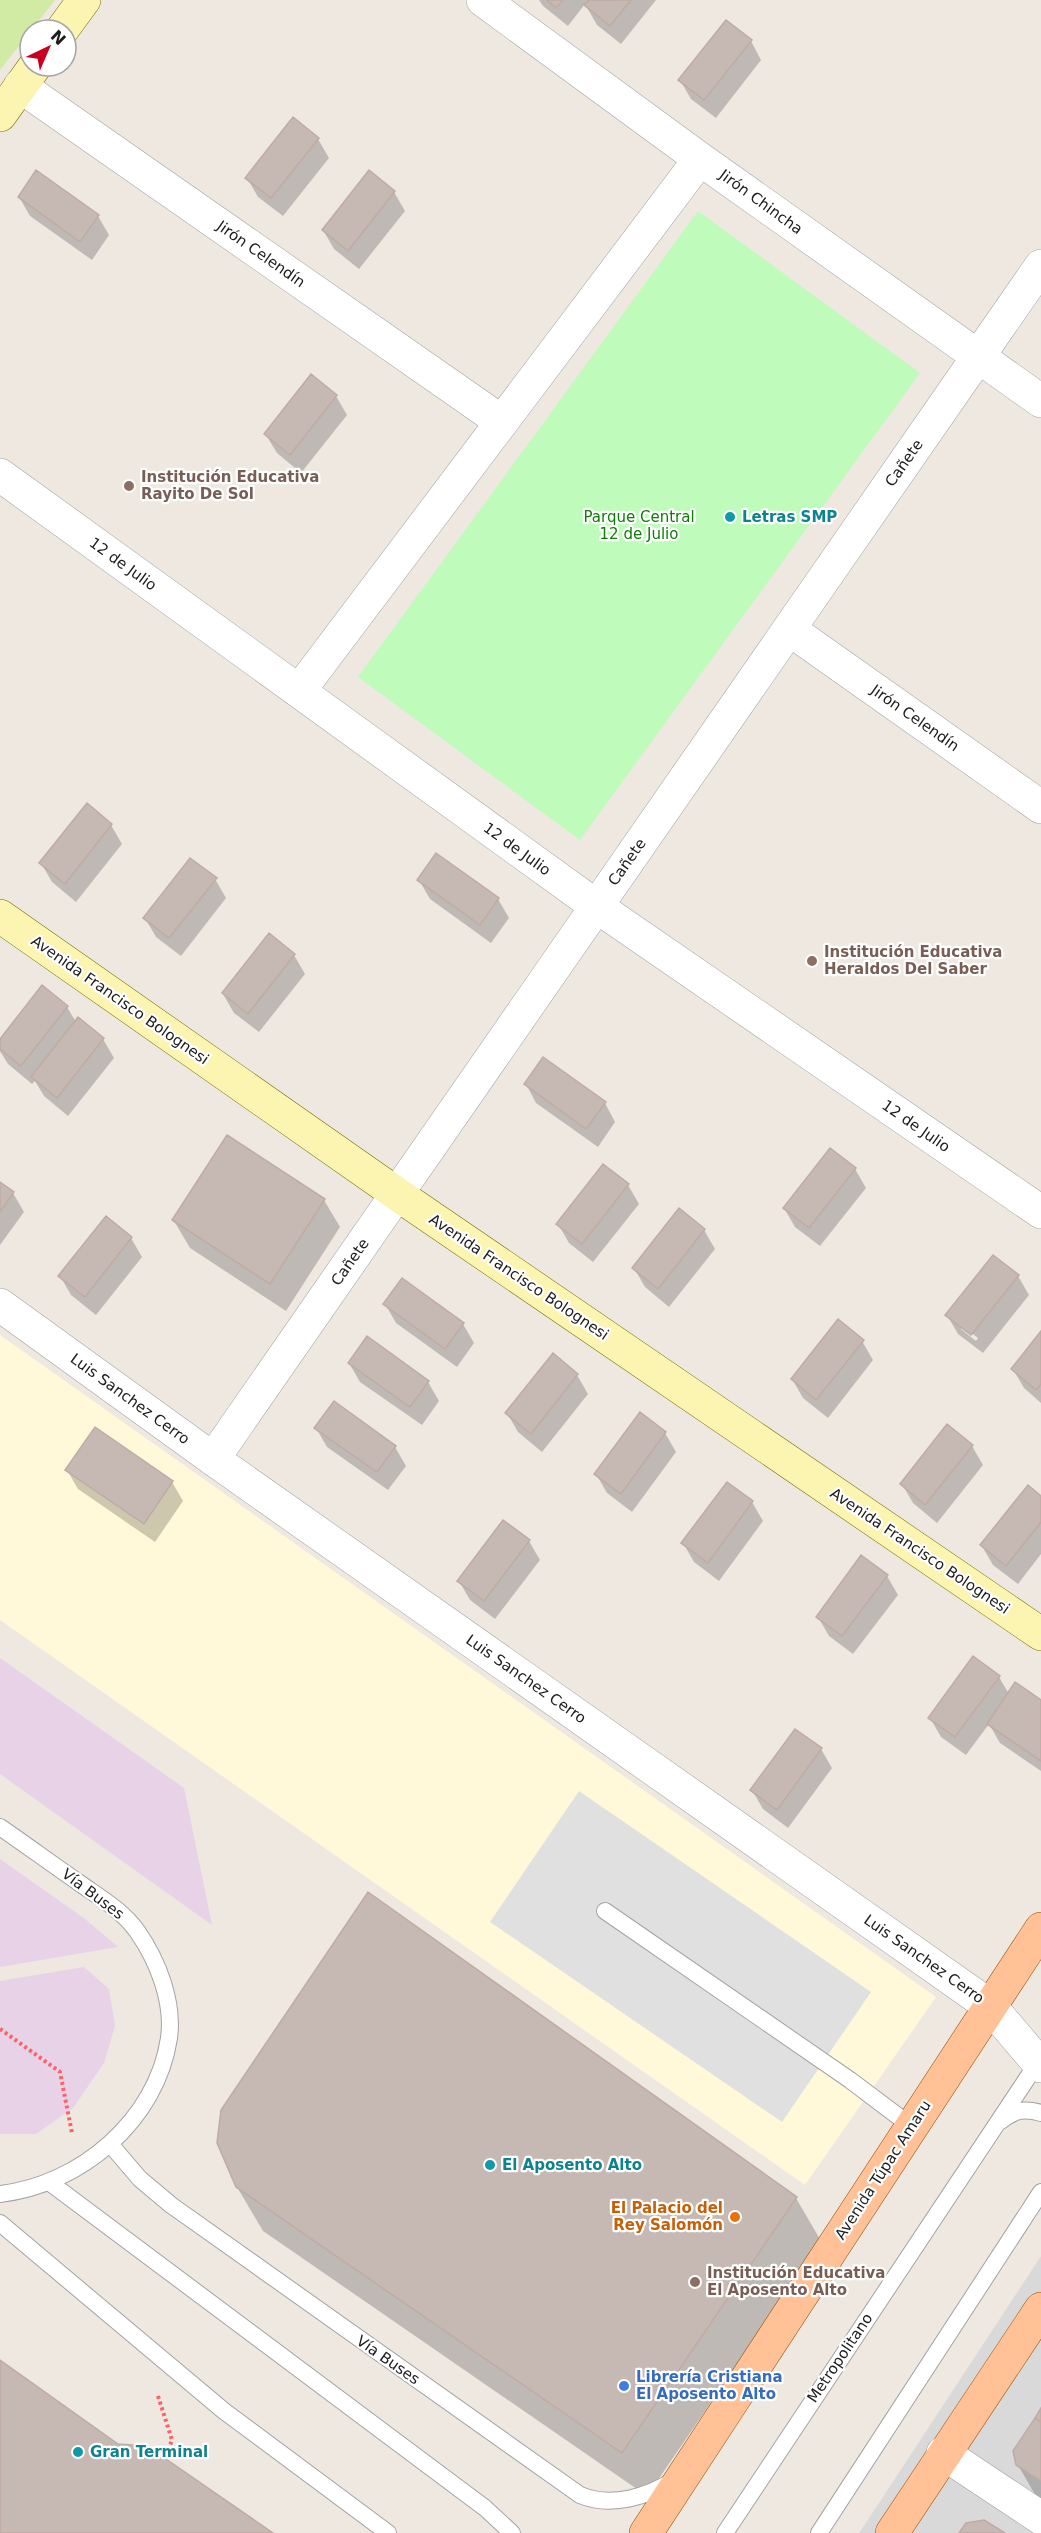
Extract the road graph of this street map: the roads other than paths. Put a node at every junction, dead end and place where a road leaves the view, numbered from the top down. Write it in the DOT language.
graph roads {
  1 [pos="84,0"];
  2 [pos="483,0"];
  3 [pos="71,18"];
  4 [pos="27,78"];
  5 [pos="31,78"];
  6 [pos="0,115"];
  7 [pos="700,159"];
  8 [pos="1041,266"];
  9 [pos="978,357"];
  10 [pos="1041,401"];
  11 [pos="502,422"];
  12 [pos="0,475"];
  13 [pos="789,629"];
  14 [pos="299,691"];
  15 [pos="1041,807"];
  16 [pos="596,906"];
  17 [pos="0,916"];
  18 [pos="397,1194"];
  19 [pos="1041,1212"];
  20 [pos="0,1305"];
  21 [pos="213,1459"];
  22 [pos="1041,1634"];
  23 [pos="0,1827"];
  24 [pos="605,1911"];
  25 [pos="1041,1929"];
  26 [pos="990,2006"];
  27 [pos="1040,2062"];
  28 [pos="1041,2113"];
  29 [pos="997,2124"];
  30 [pos="911,2126"];
  31 [pos="110,2145"];
  32 [pos="50,2182"];
  33 [pos="1041,2192"];
  34 [pos="0,2194"];
  35 [pos="0,2223"];
  36 [pos="1041,2308"];
  37 [pos="943,2453"];
  38 [pos="688,2468"];
  39 [pos="1041,2518"];
  40 [pos="388,2533"];
  41 [pos="512,2533"];
  42 [pos="646,2533"];
  43 [pos="725,2533"];
  44 [pos="819,2533"];
  45 [pos="892,2533"];
  1 -- 3 [label="street"];
  2 -- 7 [label="street, Jirón Chincha"];
  4 -- 6 [label="street"];
  5 -- 11 [label="street, Jirón Celendín"];
  7 -- 9 [label="street, Jirón Chincha"];
  7 -- 11 [label="street"];
  8 -- 9 [label="street, Cañete"];
  9 -- 10 [label="street, Jirón Chincha"];
  9 -- 13 [label="street, Cañete"];
  11 -- 14 [label="street"];
  12 -- 14 [label="street, 12 de Julio"];
  13 -- 15 [label="street, Jirón Celendín"];
  13 -- 16 [label="street, Cañete"];
  14 -- 16 [label="street, 12 de Julio"];
  16 -- 18 [label="street, Cañete"];
  16 -- 19 [label="street, 12 de Julio"];
  17 -- 18 [label="street, Avenida Francisco Bolognesi"];
  18 -- 21 [label="street, Cañete"];
  18 -- 22 [label="street, Avenida Francisco Bolognesi"];
  20 -- 21 [label="street, Luis Sanchez Cerro"];
  21 -- 26 [label="street, Luis Sanchez Cerro"];
  23 -- 31 [label="lane, Vía Buses"];
  24 -- 30 [label="lane"];
  25 -- 26 [label="main road, Avenida Túpac Amaru"];
  26 -- 27 [label="street, Luis Sanchez Cerro"];
  26 -- 30 [label="main road, Avenida Túpac Amaru"];
  27 -- 29 [label="lane, Metropolitano"];
  28 -- 29 [label="lane, Metropolitano"];
  29 -- 43 [label="lane, Metropolitano"];
  30 -- 38 [label="main road, Avenida Túpac Amaru"];
  31 -- 32 [label="lane, Vía Buses"];
  31 -- 38 [label="lane, Vía Buses"];
  32 -- 34 [label="lane, Vía Buses"];
  32 -- 41 [label="lane"];
  33 -- 44 [label="lane"];
  35 -- 40 [label="lane"];
  36 -- 37 [label="main road"];
  37 -- 39 [label="street"];
  37 -- 45 [label="main road"];
  38 -- 42 [label="main road, Avenida Túpac Amaru"];
}
